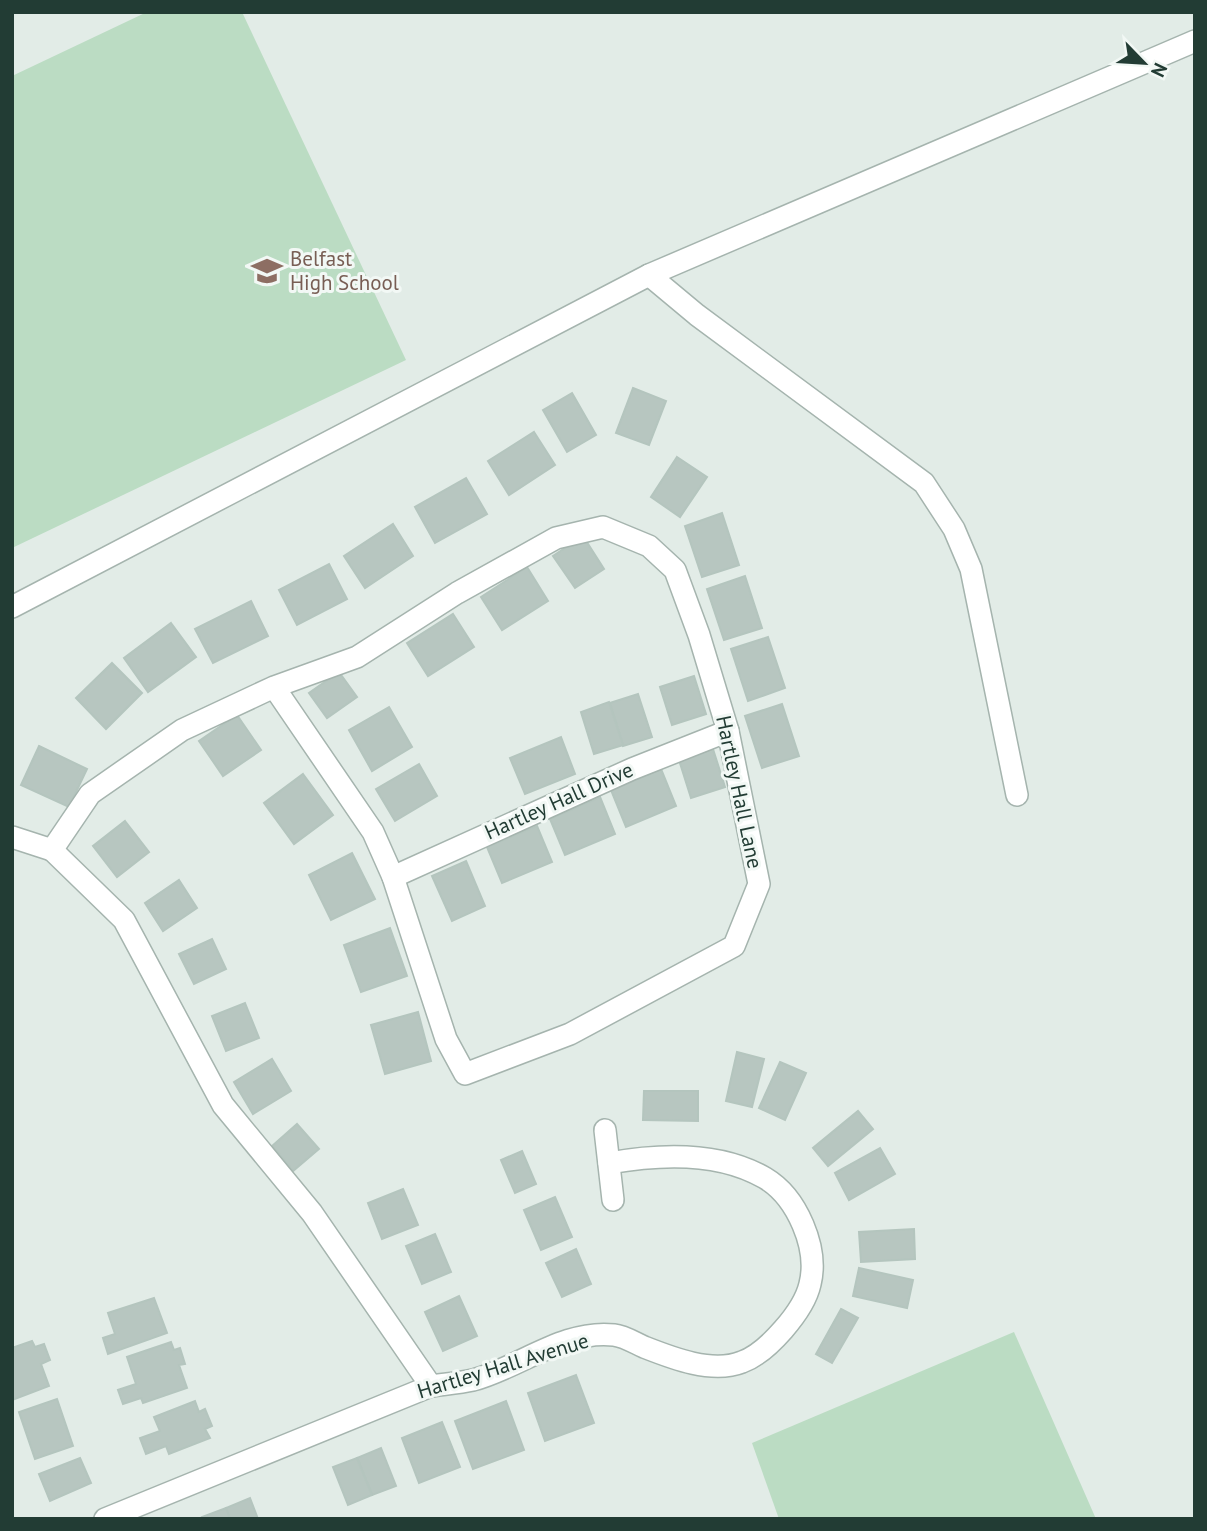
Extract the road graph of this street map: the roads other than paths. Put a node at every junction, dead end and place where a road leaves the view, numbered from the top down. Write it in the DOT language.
graph roads {
  1 [pos="1195,41"];
  2 [pos="649,275"];
  3 [pos="12,607"];
  4 [pos="274,687"];
  5 [pos="728,731"];
  6 [pos="1017,795"];
  7 [pos="12,837"];
  8 [pos="52,850"];
  9 [pos="393,877"];
  10 [pos="606,1130"];
  11 [pos="609,1163"];
  12 [pos="613,1200"];
  13 [pos="431,1386"];
  14 [pos="105,1519"];
  1 -- 2 [label="street"];
  2 -- 3 [label="street"];
  2 -- 6 [label="street"];
  4 -- 5 [label="street, Hartley Hall Lane"];
  4 -- 8 [label="street, Hartley Hall Lane"];
  4 -- 9 [label="street, Hartley Hall Lane"];
  5 -- 9 [label="street, Hartley Hall Drive"];
  5 -- 9 [label="street, Hartley Hall Lane"];
  7 -- 8 [label="street"];
  8 -- 13 [label="street"];
  10 -- 11 [label="street"];
  11 -- 12 [label="street"];
  11 -- 13 [label="street, Hartley Hall Avenue"];
  13 -- 14 [label="street, Hartley Hall Avenue"];
}
